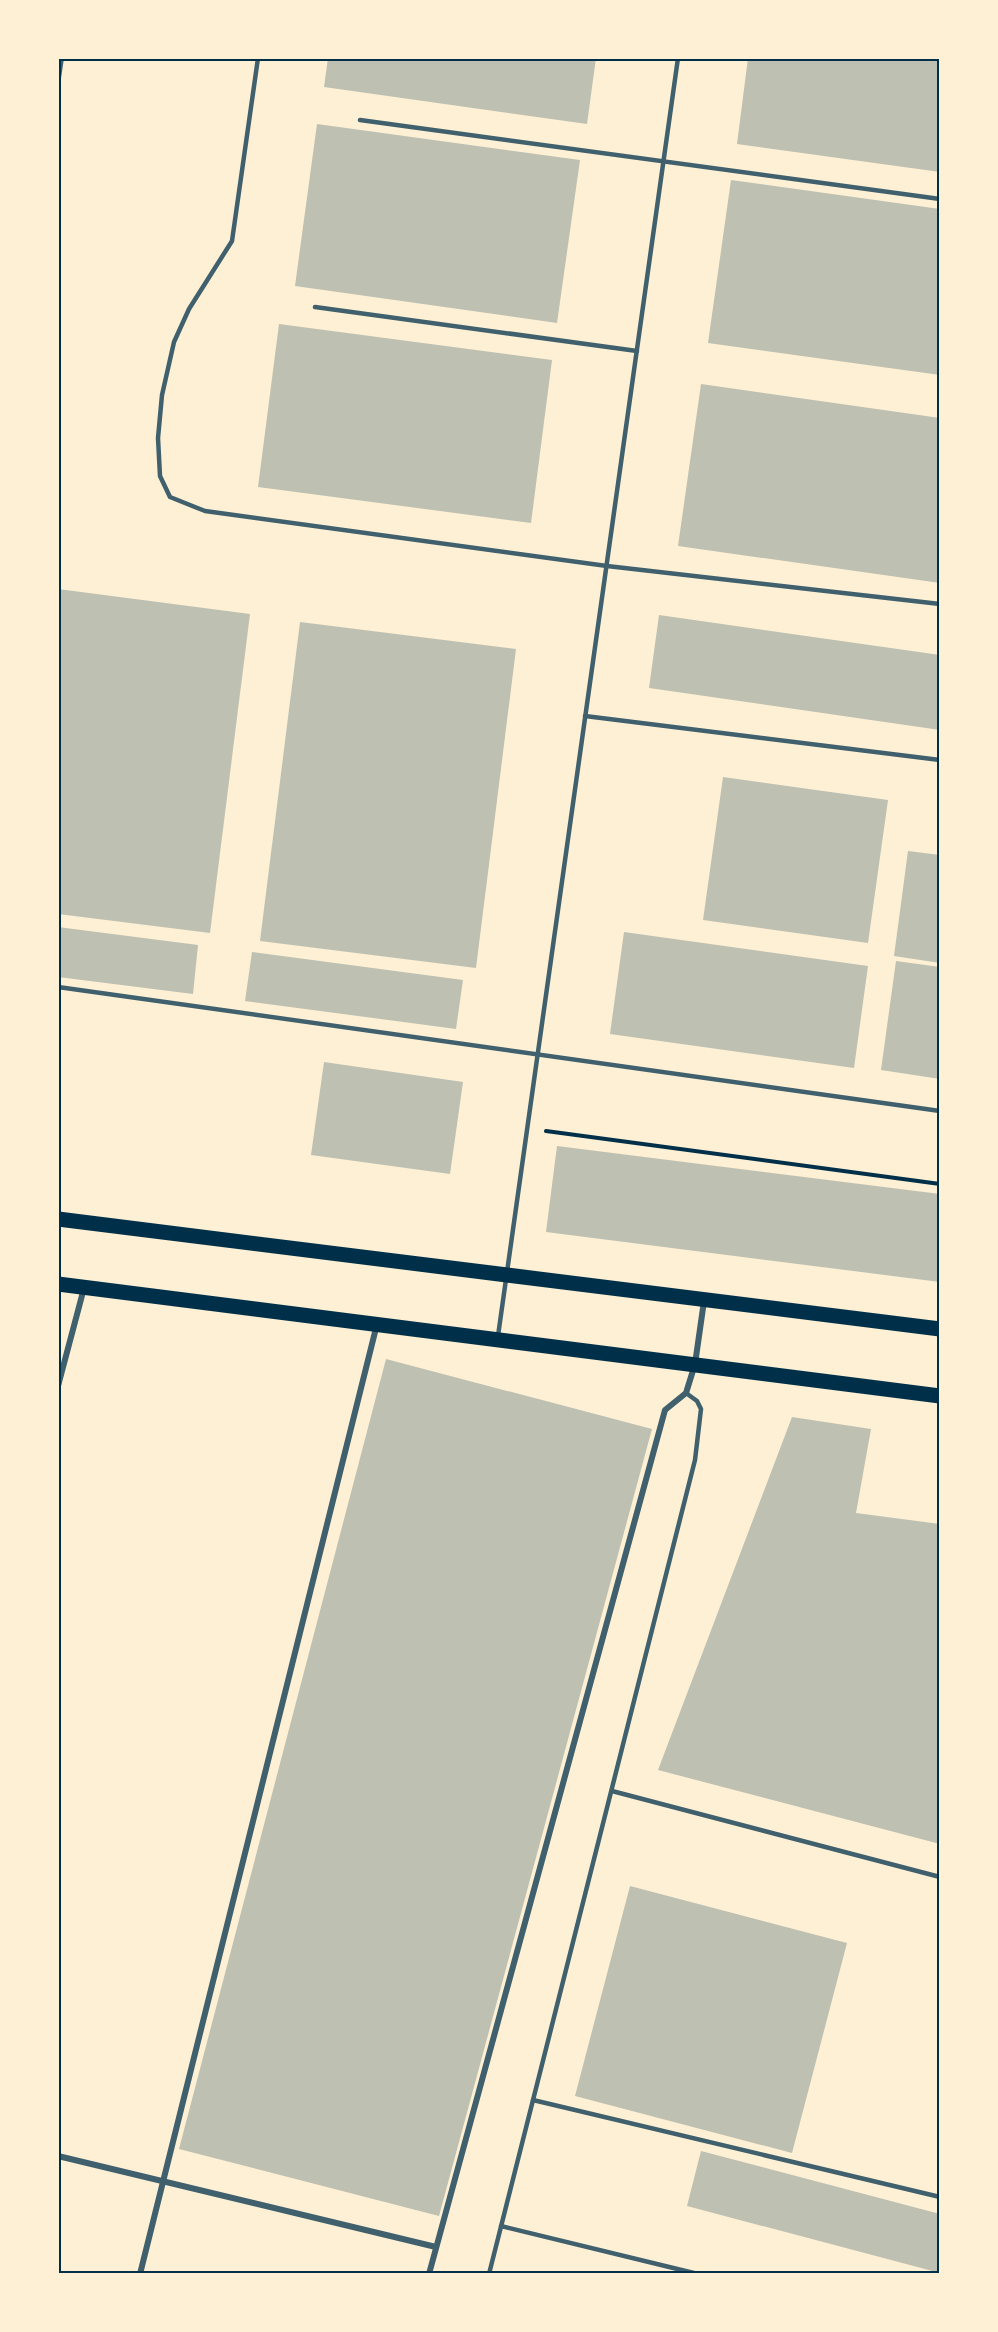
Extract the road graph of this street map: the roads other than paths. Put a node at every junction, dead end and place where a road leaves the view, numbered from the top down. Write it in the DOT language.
graph roads {
  1 [pos="62,58"];
  2 [pos="258,58"];
  3 [pos="678,58"];
  4 [pos="58,78"];
  5 [pos="360,120"];
  6 [pos="664,162"];
  7 [pos="939,199"];
  8 [pos="315,307"];
  9 [pos="637,351"];
  10 [pos="607,566"];
  11 [pos="939,604"];
  12 [pos="585,716"];
  13 [pos="939,760"];
  14 [pos="58,987"];
  15 [pos="538,1055"];
  16 [pos="939,1111"];
  17 [pos="58,1219"];
  18 [pos="507,1275"];
  19 [pos="58,1284"];
  20 [pos="84,1287"];
  21 [pos="704,1300"];
  22 [pos="377,1323"];
  23 [pos="939,1329"];
  24 [pos="497,1338"];
  25 [pos="695,1364"];
  26 [pos="58,1386"];
  27 [pos="686,1393"];
  28 [pos="939,1396"];
  29 [pos="612,1791"];
  30 [pos="939,1877"];
  31 [pos="533,2100"];
  32 [pos="58,2156"];
  33 [pos="164,2182"];
  34 [pos="939,2197"];
  35 [pos="501,2226"];
  36 [pos="436,2247"];
  37 [pos="140,2274"];
  38 [pos="429,2274"];
  39 [pos="489,2274"];
  40 [pos="698,2274"];
  1 -- 4 [label="street"];
  2 -- 10 [label="lane"];
  3 -- 6 [label="lane"];
  5 -- 6 [label="lane"];
  6 -- 7 [label="lane"];
  6 -- 9 [label="lane"];
  8 -- 9 [label="lane"];
  9 -- 10 [label="lane"];
  10 -- 11 [label="lane"];
  10 -- 12 [label="lane"];
  12 -- 13 [label="lane"];
  12 -- 15 [label="lane"];
  14 -- 15 [label="lane"];
  15 -- 16 [label="lane"];
  15 -- 18 [label="lane"];
  17 -- 18 [label="main road"];
  18 -- 21 [label="main road"];
  18 -- 24 [label="lane"];
  19 -- 20 [label="main road"];
  20 -- 22 [label="main road"];
  20 -- 26 [label="street"];
  21 -- 23 [label="main road"];
  21 -- 25 [label="street"];
  22 -- 24 [label="main road"];
  22 -- 33 [label="street"];
  24 -- 25 [label="main road"];
  25 -- 27 [label="street"];
  25 -- 28 [label="main road"];
  27 -- 29 [label="lane"];
  27 -- 36 [label="street"];
  29 -- 30 [label="lane"];
  29 -- 31 [label="lane"];
  31 -- 34 [label="lane"];
  31 -- 35 [label="lane"];
  32 -- 33 [label="street"];
  33 -- 36 [label="street"];
  33 -- 37 [label="street"];
  35 -- 39 [label="lane"];
  35 -- 40 [label="lane"];
  36 -- 38 [label="street"];
}
